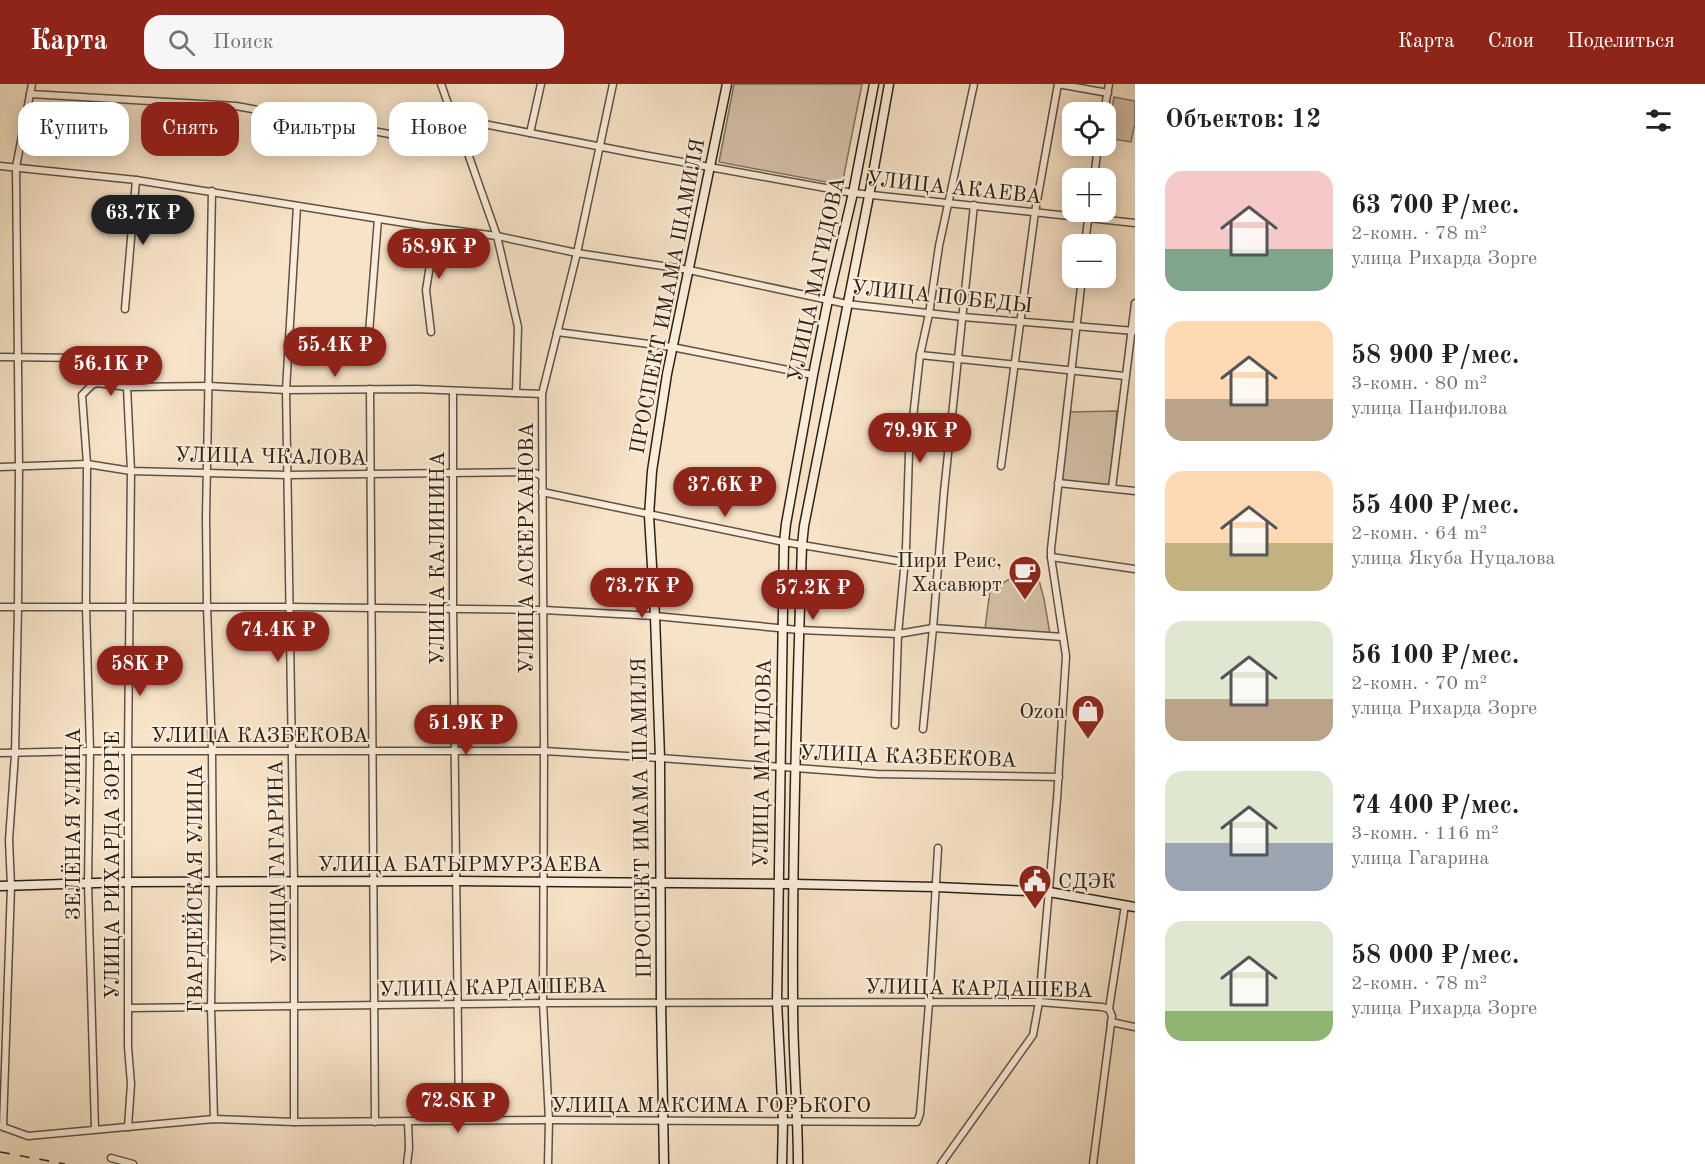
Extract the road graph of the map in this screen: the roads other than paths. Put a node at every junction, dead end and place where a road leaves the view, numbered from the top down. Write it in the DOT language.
graph roads {
  1 [pos="32,84"];
  2 [pos="441,84"];
  3 [pos="541,84"];
  4 [pos="613,84"];
  5 [pos="727,84"];
  6 [pos="874,84"];
  7 [pos="889,84"];
  8 [pos="974,84"];
  9 [pos="1058,84"];
  10 [pos="1109,84"];
  11 [pos="1108,93"];
  12 [pos="30,94"];
  13 [pos="447,102"];
  14 [pos="1106,102"];
  15 [pos="488,125"];
  16 [pos="530,133"];
  17 [pos="389,134"];
  18 [pos="599,146"];
  19 [pos="469,156"];
  20 [pos="0,166"];
  21 [pos="16,167"];
  22 [pos="710,167"];
  23 [pos="136,180"];
  24 [pos="212,191"];
  25 [pos="853,193"];
  26 [pos="869,196"];
  27 [pos="949,202"];
  28 [pos="974,205"];
  29 [pos="297,206"];
  30 [pos="1035,212"];
  31 [pos="1062,213"];
  32 [pos="378,219"];
  33 [pos="1116,219"];
  34 [pos="1135,223"];
  35 [pos="436,228"];
  36 [pos="497,236"];
  37 [pos="577,253"];
  38 [pos="689,270"];
  39 [pos="1081,288"];
  40 [pos="828,300"];
  41 [pos="1135,303"];
  42 [pos="847,304"];
  43 [pos="125,309"];
  44 [pos="929,314"];
  45 [pos="963,317"];
  46 [pos="1020,322"];
  47 [pos="1076,325"];
  48 [pos="1133,331"];
  49 [pos="557,332"];
  50 [pos="369,333"];
  51 [pos="431,333"];
  52 [pos="672,347"];
  53 [pos="920,355"];
  54 [pos="0,357"];
  55 [pos="18,357"];
  56 [pos="958,359"];
  57 [pos="1014,365"];
  58 [pos="1071,370"];
  59 [pos="813,375"];
  60 [pos="1125,376"];
  61 [pos="97,383"];
  62 [pos="209,386"];
  63 [pos="128,387"];
  64 [pos="370,389"];
  65 [pos="286,390"];
  66 [pos="453,391"];
  67 [pos="516,393"];
  68 [pos="542,394"];
  69 [pos="87,464"];
  70 [pos="19,466"];
  71 [pos="1001,466"];
  72 [pos="0,467"];
  73 [pos="131,471"];
  74 [pos="207,473"];
  75 [pos="453,473"];
  76 [pos="371,474"];
  77 [pos="288,475"];
  78 [pos="542,476"];
  79 [pos="1058,483"];
  80 [pos="1112,488"];
  81 [pos="1135,491"];
  82 [pos="542,492"];
  83 [pos="649,516"];
  84 [pos="784,542"];
  85 [pos="802,545"];
  86 [pos="1051,557"];
  87 [pos="904,562"];
  88 [pos="1135,569"];
  89 [pos="0,607"];
  90 [pos="18,607"];
  91 [pos="86,607"];
  92 [pos="130,607"];
  93 [pos="207,607"];
  94 [pos="290,607"];
  95 [pos="372,608"];
  96 [pos="453,608"];
  97 [pos="543,610"];
  98 [pos="655,615"];
  99 [pos="782,628"];
  100 [pos="933,628"];
  101 [pos="799,630"];
  102 [pos="898,634"];
  103 [pos="1063,637"];
  104 [pos="895,725"];
  105 [pos="923,729"];
  106 [pos="292,751"];
  107 [pos="373,751"];
  108 [pos="454,751"];
  109 [pos="90,752"];
  110 [pos="128,752"];
  111 [pos="212,752"];
  112 [pos="544,752"];
  113 [pos="0,753"];
  114 [pos="15,754"];
  115 [pos="660,758"];
  116 [pos="780,768"];
  117 [pos="796,769"];
  118 [pos="1059,777"];
  119 [pos="938,848"];
  120 [pos="456,881"];
  121 [pos="128,882"];
  122 [pos="213,882"];
  123 [pos="294,882"];
  124 [pos="374,882"];
  125 [pos="544,882"];
  126 [pos="662,883"];
  127 [pos="88,884"];
  128 [pos="778,884"];
  129 [pos="793,884"];
  130 [pos="0,886"];
  131 [pos="10,886"];
  132 [pos="936,887"];
  133 [pos="1048,892"];
  134 [pos="1125,906"];
  135 [pos="1135,907"];
  136 [pos="661,1002"];
  137 [pos="777,1002"];
  138 [pos="1039,1002"];
  139 [pos="543,1003"];
  140 [pos="793,1003"];
  141 [pos="929,1003"];
  142 [pos="458,1004"];
  143 [pos="374,1005"];
  144 [pos="294,1006"];
  145 [pos="211,1007"];
  146 [pos="129,1008"];
  147 [pos="1109,1009"];
  148 [pos="1111,1022"];
  149 [pos="1135,1027"];
  150 [pos="214,1119"];
  151 [pos="549,1120"];
  152 [pos="783,1120"];
  153 [pos="798,1120"];
  154 [pos="664,1121"];
  155 [pos="294,1122"];
  156 [pos="375,1122"];
  157 [pos="408,1122"];
  158 [pos="459,1122"];
  159 [pos="128,1127"];
  160 [pos="2,1128"];
  161 [pos="95,1129"];
  162 [pos="111,1158"];
  163 [pos="133,1164"];
  164 [pos="407,1164"];
  165 [pos="548,1164"];
  166 [pos="664,1164"];
  167 [pos="782,1164"];
  168 [pos="798,1164"];
  169 [pos="941,1164"];
  170 [pos="1093,1164"];
  1 -- 12 [label="street"];
  2 -- 13 [label="street"];
  3 -- 16 [label="street"];
  4 -- 18 [label="street, УЛИЦА АСКЕРХАНОВА"];
  5 -- 22 [label="main road, ПРОСПЕКТ ИМАМА ШАМИЛЯ"];
  6 -- 25 [label="main road, УЛИЦА МАГИДОВА"];
  7 -- 26 [label="main road, УЛИЦА МАГИДОВА"];
  8 -- 27 [label="street"];
  9 -- 11 [label="street"];
  9 -- 30 [label="street"];
  10 -- 11 [label="street"];
  11 -- 14 [label="street"];
  12 -- 17 [label="street"];
  12 -- 21 [label="street"];
  15 -- 16 [label="street, УЛИЦА АКАЕВА"];
  16 -- 18 [label="street, УЛИЦА АКАЕВА"];
  18 -- 22 [label="street, УЛИЦА АКАЕВА"];
  18 -- 37 [label="street, УЛИЦА АСКЕРХАНОВА"];
  19 -- 36 [label="street"];
  20 -- 21 [label="street, УЛИЦА ПОБЕДЫ"];
  21 -- 23 [label="street, УЛИЦА ПОБЕДЫ"];
  21 -- 55 [label="street"];
  22 -- 25 [label="street, УЛИЦА АКАЕВА"];
  22 -- 38 [label="main road, ПРОСПЕКТ ИМАМА ШАМИЛЯ"];
  23 -- 24 [label="street, УЛИЦА ПОБЕДЫ"];
  23 -- 43 [label="street"];
  24 -- 29 [label="street, УЛИЦА ПОБЕДЫ"];
  24 -- 62 [label="street, ГВАРДЕЙСКАЯ УЛИЦА"];
  25 -- 26 [label="street, УЛИЦА АКАЕВА"];
  25 -- 40 [label="main road, УЛИЦА МАГИДОВА"];
  26 -- 27 [label="street, УЛИЦА АКАЕВА"];
  26 -- 42 [label="main road, УЛИЦА МАГИДОВА"];
  27 -- 28 [label="street, УЛИЦА АКАЕВА"];
  27 -- 44 [label="street"];
  28 -- 30 [label="street, УЛИЦА АКАЕВА"];
  28 -- 45 [label="street"];
  29 -- 32 [label="street, УЛИЦА ПОБЕДЫ"];
  29 -- 65 [label="street, УЛИЦА ГАГАРИНА"];
  30 -- 31 [label="street, УЛИЦА АКАЕВА"];
  30 -- 46 [label="street"];
  32 -- 35 [label="street, УЛИЦА ПОБЕДЫ"];
  32 -- 50 [label="street"];
  33 -- 34 [label="street, УЛИЦА АКАЕВА"];
  35 -- 36 [label="street, УЛИЦА ПОБЕДЫ"];
  35 -- 51 [label="street"];
  36 -- 37 [label="street, УЛИЦА ПОБЕДЫ"];
  36 -- 67 [label="street"];
  37 -- 38 [label="street, УЛИЦА ПОБЕДЫ"];
  37 -- 49 [label="street, УЛИЦА АСКЕРХАНОВА"];
  38 -- 40 [label="street, УЛИЦА ПОБЕДЫ"];
  38 -- 52 [label="main road, ПРОСПЕКТ ИМАМА ШАМИЛЯ"];
  39 -- 47 [label="street"];
  40 -- 42 [label="street, УЛИЦА ПОБЕДЫ"];
  40 -- 59 [label="main road, УЛИЦА МАГИДОВА"];
  41 -- 48 [label="street"];
  42 -- 44 [label="street, УЛИЦА ПОБЕДЫ"];
  42 -- 85 [label="main road, УЛИЦА МАГИДОВА"];
  44 -- 45 [label="street, УЛИЦА ПОБЕДЫ"];
  44 -- 53 [label="street"];
  45 -- 46 [label="street, УЛИЦА ПОБЕДЫ"];
  45 -- 56 [label="street"];
  46 -- 47 [label="street, УЛИЦА ПОБЕДЫ"];
  46 -- 57 [label="street"];
  47 -- 48 [label="street, УЛИЦА ПОБЕДЫ"];
  47 -- 58 [label="street"];
  48 -- 60 [label="street"];
  49 -- 52 [label="street"];
  49 -- 68 [label="street, УЛИЦА АСКЕРХАНОВА"];
  52 -- 59 [label="street"];
  52 -- 83 [label="main road, ПРОСПЕКТ ИМАМА ШАМИЛЯ"];
  53 -- 56 [label="street"];
  53 -- 87 [label="street"];
  54 -- 55 [label="street"];
  55 -- 61 [label="street"];
  55 -- 70 [label="street"];
  56 -- 57 [label="street"];
  56 -- 100 [label="street"];
  57 -- 58 [label="street"];
  57 -- 71 [label="street"];
  58 -- 60 [label="street"];
  58 -- 79 [label="street"];
  59 -- 84 [label="main road, УЛИЦА МАГИДОВА"];
  60 -- 80 [label="street"];
  61 -- 63 [label="street"];
  61 -- 69 [label="street, ЗЕЛЁНАЯ УЛИЦА"];
  62 -- 63 [label="street"];
  62 -- 65 [label="street"];
  62 -- 74 [label="street, ГВАРДЕЙСКАЯ УЛИЦА"];
  63 -- 73 [label="street, УЛИЦА РИХАРДА ЗОРГЕ"];
  64 -- 65 [label="street"];
  64 -- 66 [label="street"];
  64 -- 76 [label="street"];
  65 -- 77 [label="street, УЛИЦА ГАГАРИНА"];
  66 -- 67 [label="street"];
  66 -- 75 [label="street, УЛИЦА КАЛИНИНА"];
  67 -- 68 [label="street"];
  68 -- 78 [label="street, УЛИЦА АСКЕРХАНОВА"];
  69 -- 70 [label="street, УЛИЦА ЧКАЛОВА"];
  69 -- 73 [label="street, УЛИЦА ЧКАЛОВА"];
  69 -- 91 [label="street, ЗЕЛЁНАЯ УЛИЦА"];
  70 -- 72 [label="street, УЛИЦА ЧКАЛОВА"];
  70 -- 90 [label="street"];
  73 -- 74 [label="street, УЛИЦА ЧКАЛОВА"];
  73 -- 92 [label="street, УЛИЦА РИХАРДА ЗОРГЕ"];
  74 -- 77 [label="street, УЛИЦА ЧКАЛОВА"];
  74 -- 93 [label="street, ГВАРДЕЙСКАЯ УЛИЦА"];
  75 -- 76 [label="street, УЛИЦА ЧКАЛОВА"];
  75 -- 78 [label="street, УЛИЦА ЧКАЛОВА"];
  75 -- 96 [label="street, УЛИЦА КАЛИНИНА"];
  76 -- 77 [label="street, УЛИЦА ЧКАЛОВА"];
  76 -- 95 [label="street"];
  77 -- 94 [label="street, УЛИЦА ГАГАРИНА"];
  78 -- 82 [label="street, УЛИЦА АСКЕРХАНОВА"];
  79 -- 80 [label="street"];
  79 -- 86 [label="street"];
  80 -- 81 [label="street"];
  82 -- 83 [label="street"];
  82 -- 97 [label="street, УЛИЦА АСКЕРХАНОВА"];
  83 -- 84 [label="street"];
  83 -- 98 [label="main road, ПРОСПЕКТ ИМАМА ШАМИЛЯ"];
  84 -- 85 [label="street"];
  84 -- 99 [label="main road, УЛИЦА МАГИДОВА"];
  85 -- 87 [label="street"];
  85 -- 101 [label="main road, УЛИЦА МАГИДОВА"];
  86 -- 88 [label="street"];
  86 -- 103 [label="street"];
  87 -- 102 [label="street"];
  89 -- 90 [label="street"];
  90 -- 91 [label="street"];
  90 -- 114 [label="street"];
  91 -- 92 [label="street"];
  91 -- 109 [label="street, ЗЕЛЁНАЯ УЛИЦА"];
  92 -- 93 [label="street"];
  92 -- 110 [label="street, УЛИЦА РИХАРДА ЗОРГЕ"];
  93 -- 94 [label="street"];
  93 -- 111 [label="street, ГВАРДЕЙСКАЯ УЛИЦА"];
  94 -- 95 [label="street"];
  94 -- 106 [label="street, УЛИЦА ГАГАРИНА"];
  95 -- 96 [label="street"];
  95 -- 107 [label="street"];
  96 -- 97 [label="street"];
  96 -- 108 [label="street, УЛИЦА КАЛИНИНА"];
  97 -- 98 [label="street"];
  97 -- 112 [label="street, УЛИЦА АСКЕРХАНОВА"];
  98 -- 99 [label="street"];
  98 -- 115 [label="main road, ПРОСПЕКТ ИМАМА ШАМИЛЯ"];
  99 -- 101 [label="street"];
  99 -- 116 [label="main road, УЛИЦА МАГИДОВА"];
  100 -- 102 [label="street"];
  100 -- 103 [label="street"];
  100 -- 105 [label="street"];
  101 -- 102 [label="street"];
  101 -- 117 [label="main road, УЛИЦА МАГИДОВА"];
  102 -- 104 [label="street"];
  103 -- 118 [label="street"];
  106 -- 107 [label="street, УЛИЦА КАЗБЕКОВА"];
  106 -- 111 [label="street, УЛИЦА КАЗБЕКОВА"];
  106 -- 123 [label="street, УЛИЦА ГАГАРИНА"];
  107 -- 108 [label="street, УЛИЦА КАЗБЕКОВА"];
  107 -- 124 [label="street"];
  108 -- 112 [label="street, УЛИЦА КАЗБЕКОВА"];
  108 -- 120 [label="street, УЛИЦА КАЛИНИНА"];
  109 -- 110 [label="street, УЛИЦА КАЗБЕКОВА"];
  109 -- 114 [label="street, УЛИЦА КАЗБЕКОВА"];
  109 -- 127 [label="street, ЗЕЛЁНАЯ УЛИЦА"];
  110 -- 111 [label="street, УЛИЦА КАЗБЕКОВА"];
  110 -- 121 [label="street, УЛИЦА РИХАРДА ЗОРГЕ"];
  111 -- 122 [label="street, ГВАРДЕЙСКАЯ УЛИЦА"];
  112 -- 115 [label="street, УЛИЦА КАЗБЕКОВА"];
  112 -- 125 [label="street, УЛИЦА АСКЕРХАНОВА"];
  113 -- 114 [label="street, УЛИЦА КАЗБЕКОВА"];
  114 -- 131 [label="street"];
  115 -- 116 [label="street, УЛИЦА КАЗБЕКОВА"];
  115 -- 126 [label="main road, ПРОСПЕКТ ИМАМА ШАМИЛЯ"];
  116 -- 117 [label="street, УЛИЦА КАЗБЕКОВА"];
  116 -- 128 [label="main road, УЛИЦА МАГИДОВА"];
  117 -- 118 [label="street, УЛИЦА КАЗБЕКОВА"];
  117 -- 129 [label="main road, УЛИЦА МАГИДОВА"];
  118 -- 133 [label="street"];
  119 -- 132 [label="street"];
  120 -- 124 [label="main road, УЛИЦА БАТЫРМУРЗАЕВА"];
  120 -- 125 [label="main road, УЛИЦА БАТЫРМУРЗАЕВА"];
  120 -- 142 [label="street, УЛИЦА КАЛИНИНА"];
  121 -- 122 [label="main road, УЛИЦА БАТЫРМУРЗАЕВА"];
  121 -- 127 [label="main road, УЛИЦА БАТЫРМУРЗАЕВА"];
  121 -- 146 [label="street, УЛИЦА РИХАРДА ЗОРГЕ"];
  122 -- 123 [label="main road, УЛИЦА БАТЫРМУРЗАЕВА"];
  122 -- 145 [label="street, ГВАРДЕЙСКАЯ УЛИЦА"];
  123 -- 124 [label="main road, УЛИЦА БАТЫРМУРЗАЕВА"];
  123 -- 144 [label="street, УЛИЦА ГАГАРИНА"];
  124 -- 143 [label="street"];
  125 -- 126 [label="main road, УЛИЦА БАТЫРМУРЗАЕВА"];
  125 -- 139 [label="street, УЛИЦА АСКЕРХАНОВА"];
  126 -- 128 [label="main road, УЛИЦА БАТЫРМУРЗАЕВА"];
  126 -- 136 [label="main road, ПРОСПЕКТ ИМАМА ШАМИЛЯ"];
  127 -- 131 [label="main road, УЛИЦА БАТЫРМУРЗАЕВА"];
  127 -- 161 [label="street, ЗЕЛЁНАЯ УЛИЦА"];
  128 -- 129 [label="main road, УЛИЦА БАТЫРМУРЗАЕВА"];
  128 -- 137 [label="main road, УЛИЦА МАГИДОВА"];
  129 -- 132 [label="main road, УЛИЦА БАТЫРМУРЗАЕВА"];
  129 -- 140 [label="main road, УЛИЦА МАГИДОВА"];
  130 -- 131 [label="main road, УЛИЦА БАТЫРМУРЗАЕВА"];
  131 -- 160 [label="street"];
  132 -- 133 [label="main road, УЛИЦА БАТЫРМУРЗАЕВА"];
  132 -- 141 [label="street"];
  133 -- 134 [label="main road, УЛИЦА БАТЫРМУРЗАЕВА"];
  133 -- 138 [label="street"];
  134 -- 135 [label="main road, УЛИЦА БАТЫРМУРЗАЕВА"];
  134 -- 147 [label="street"];
  136 -- 137 [label="street, УЛИЦА КАРДАШЕВА"];
  136 -- 139 [label="street, УЛИЦА КАРДАШЕВА"];
  136 -- 154 [label="main road, ПРОСПЕКТ ИМАМА ШАМИЛЯ"];
  137 -- 140 [label="street, УЛИЦА КАРДАШЕВА"];
  137 -- 152 [label="main road, УЛИЦА МАГИДОВА"];
  138 -- 141 [label="street, УЛИЦА КАРДАШЕВА"];
  138 -- 147 [label="street, УЛИЦА КАРДАШЕВА"];
  138 -- 169 [label="street"];
  139 -- 142 [label="street, УЛИЦА КАРДАШЕВА"];
  139 -- 151 [label="street, УЛИЦА АСКЕРХАНОВА"];
  140 -- 141 [label="street, УЛИЦА КАРДАШЕВА"];
  140 -- 153 [label="main road, УЛИЦА МАГИДОВА"];
  141 -- 153 [label="street, УЛИЦА МАКСИМА ГОРЬКОГО"];
  142 -- 143 [label="street, УЛИЦА КАРДАШЕВА"];
  142 -- 158 [label="street, УЛИЦА КАЛИНИНА"];
  143 -- 144 [label="street, УЛИЦА КАРДАШЕВА"];
  143 -- 156 [label="street"];
  144 -- 145 [label="street, УЛИЦА КАРДАШЕВА"];
  144 -- 155 [label="street, УЛИЦА ГАГАРИНА"];
  145 -- 146 [label="street, УЛИЦА КАРДАШЕВА"];
  145 -- 150 [label="street, ГВАРДЕЙСКАЯ УЛИЦА"];
  146 -- 159 [label="street, УЛИЦА РИХАРДА ЗОРГЕ"];
  147 -- 148 [label="street"];
  148 -- 149 [label="street"];
  148 -- 170 [label="street"];
  150 -- 155 [label="street, УЛИЦА МАКСИМА ГОРЬКОГО"];
  150 -- 159 [label="street, УЛИЦА МАКСИМА ГОРЬКОГО"];
  151 -- 154 [label="street, УЛИЦА МАКСИМА ГОРЬКОГО"];
  151 -- 158 [label="street, УЛИЦА МАКСИМА ГОРЬКОГО"];
  151 -- 165 [label="street, УЛИЦА АСКЕРХАНОВА"];
  152 -- 153 [label="street, УЛИЦА МАКСИМА ГОРЬКОГО"];
  152 -- 154 [label="street, УЛИЦА МАКСИМА ГОРЬКОГО"];
  152 -- 167 [label="main road, УЛИЦА МАГИДОВА"];
  153 -- 168 [label="main road, УЛИЦА МАГИДОВА"];
  154 -- 166 [label="main road, ПРОСПЕКТ ИМАМА ШАМИЛЯ"];
  155 -- 156 [label="street, УЛИЦА МАКСИМА ГОРЬКОГО"];
  156 -- 157 [label="street, УЛИЦА МАКСИМА ГОРЬКОГО"];
  157 -- 158 [label="street, УЛИЦА МАКСИМА ГОРЬКОГО"];
  157 -- 164 [label="street"];
  159 -- 161 [label="street, УЛИЦА МАКСИМА ГОРЬКОГО"];
  160 -- 161 [label="street, УЛИЦА МАКСИМА ГОРЬКОГО"];
  162 -- 163 [label="street"];
}
